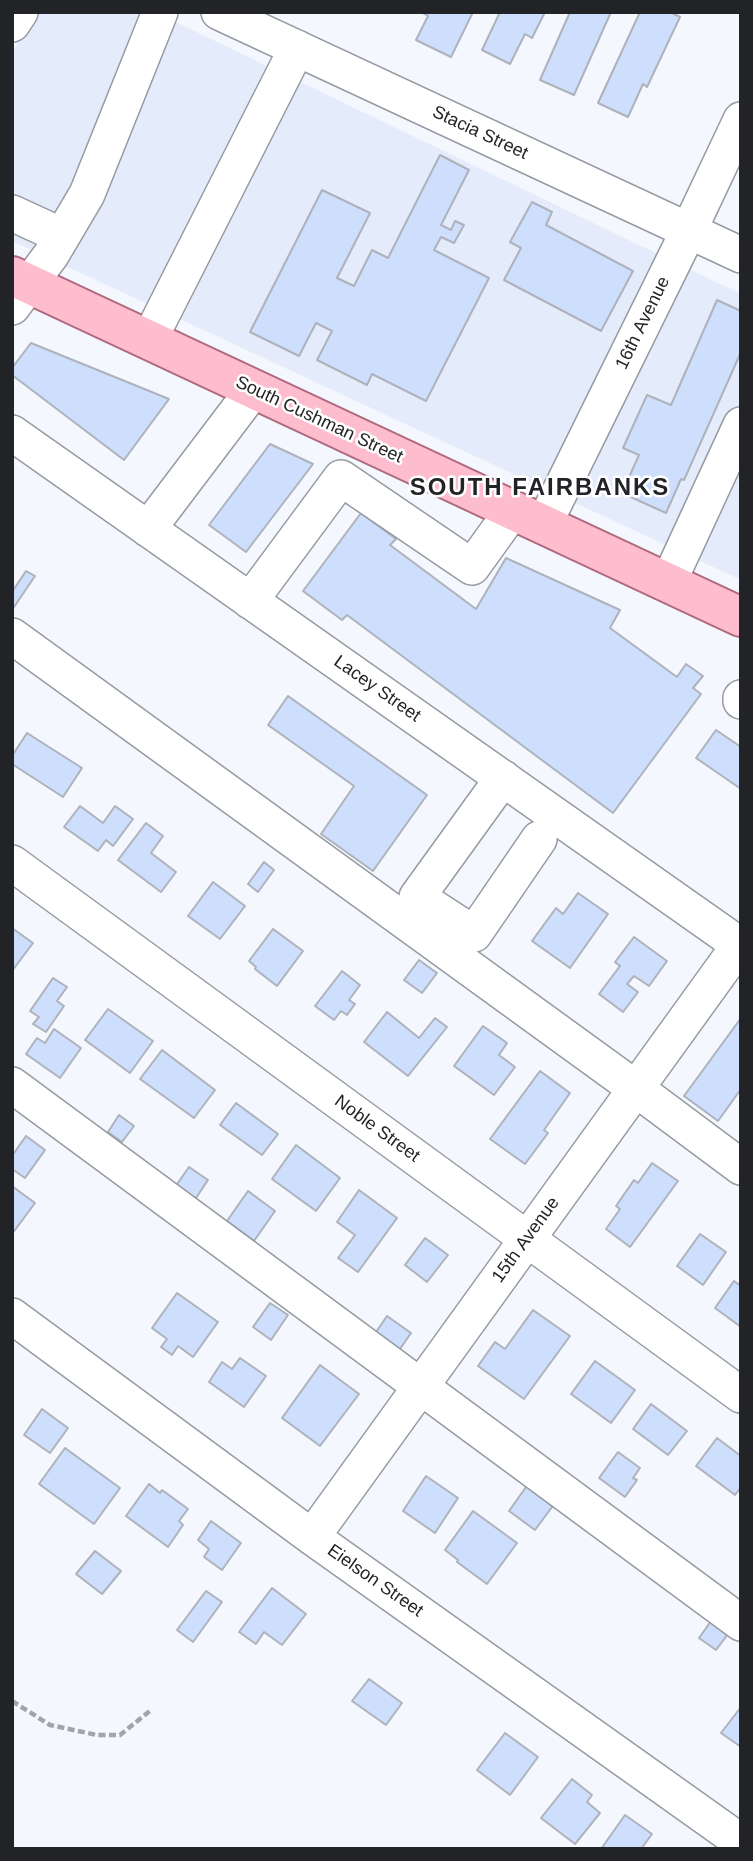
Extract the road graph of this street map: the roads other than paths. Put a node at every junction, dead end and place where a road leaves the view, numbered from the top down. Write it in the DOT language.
graph roads {
  1 [pos="20,12"];
  2 [pos="159,12"];
  3 [pos="219,12"];
  4 [pos="12,24"];
  5 [pos="297,48"];
  6 [pos="741,120"];
  7 [pos="12,213"];
  8 [pos="689,230"];
  9 [pos="62,236"];
  10 [pos="741,255"];
  11 [pos="18,289"];
  12 [pos="149,340"];
  13 [pos="254,389"];
  14 [pos="741,425"];
  15 [pos="12,433"];
  16 [pos="528,517"];
  17 [pos="148,529"];
  18 [pos="667,583"];
  19 [pos="250,601"];
  20 [pos="741,617"];
  21 [pos="12,636"];
  22 [pos="503,778"];
  23 [pos="539,839"];
  24 [pos="12,863"];
  25 [pos="740,945"];
  26 [pos="12,1085"];
  27 [pos="635,1088"];
  28 [pos="741,1167"];
  29 [pos="528,1238"];
  30 [pos="12,1315"];
  31 [pos="421,1387"];
  32 [pos="741,1395"];
  33 [pos="312,1537"];
  34 [pos="741,1623"];
  35 [pos="741,1842"];
  1 -- 4 [label="street"];
  2 -- 9 [label="street"];
  3 -- 5 [label="street, Stacia Street"];
  5 -- 8 [label="street, Stacia Street"];
  5 -- 12 [label="street"];
  6 -- 8 [label="street, 16th Avenue"];
  7 -- 9 [label="street"];
  8 -- 10 [label="street, Stacia Street"];
  8 -- 16 [label="street, 16th Avenue"];
  9 -- 11 [label="street"];
  11 -- 12 [label="main road, South Cushman Street"];
  12 -- 13 [label="main road, South Cushman Street"];
  13 -- 16 [label="main road, South Cushman Street"];
  13 -- 17 [label="street"];
  14 -- 18 [label="street"];
  15 -- 17 [label="street, Lacey Street"];
  16 -- 18 [label="main road, South Cushman Street"];
  16 -- 19 [label="street, 16th Avenue"];
  17 -- 19 [label="street, Lacey Street"];
  18 -- 20 [label="main road, South Cushman Street"];
  19 -- 22 [label="street, Lacey Street"];
  21 -- 27 [label="street"];
  22 -- 23 [label="street"];
  22 -- 25 [label="street, Lacey Street"];
  24 -- 29 [label="street, Noble Street"];
  25 -- 27 [label="street, 15th Avenue"];
  26 -- 31 [label="street"];
  27 -- 28 [label="street"];
  27 -- 29 [label="street, 15th Avenue"];
  29 -- 31 [label="street, 15th Avenue"];
  29 -- 32 [label="street, Noble Street"];
  30 -- 33 [label="street, Eielson Street"];
  31 -- 33 [label="street, 15th Avenue"];
  31 -- 34 [label="street"];
  33 -- 35 [label="street, Eielson Street"];
}
